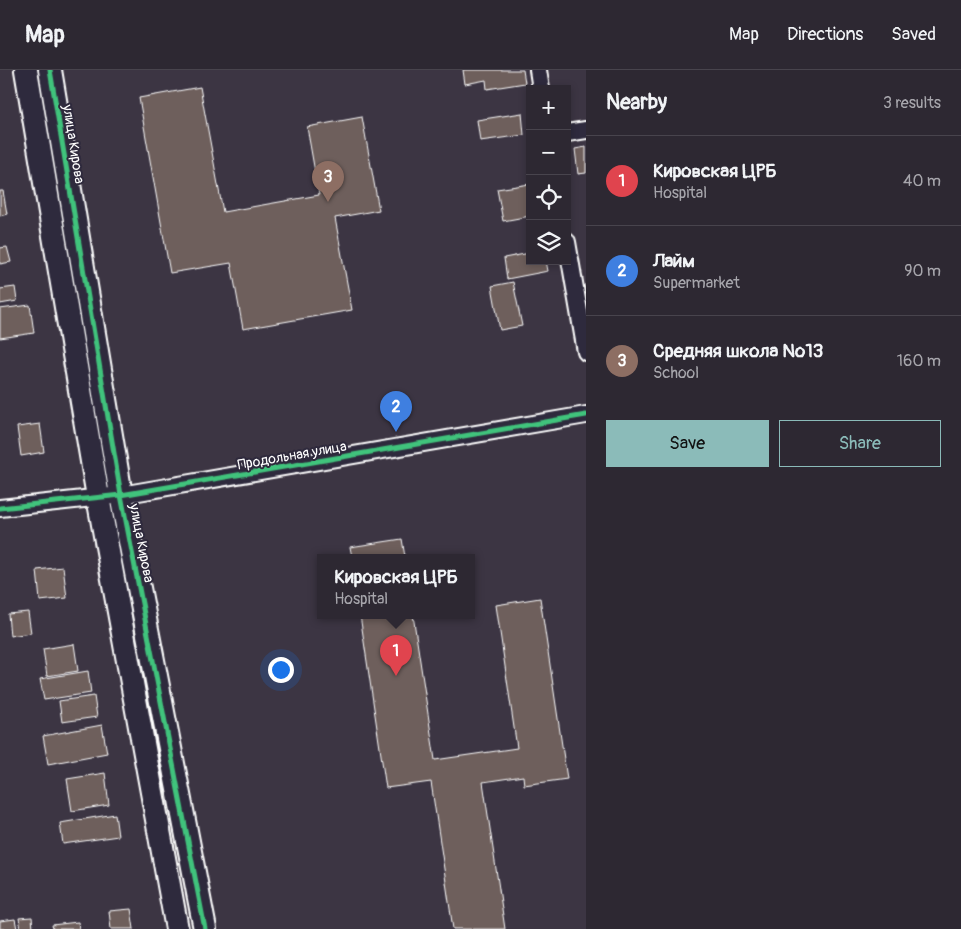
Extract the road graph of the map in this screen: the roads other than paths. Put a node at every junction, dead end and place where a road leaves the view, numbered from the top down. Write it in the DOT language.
graph roads {
  1 [pos="26,70"];
  2 [pos="50,70"];
  3 [pos="538,70"];
  4 [pos="540,85"];
  5 [pos="586,130"];
  6 [pos="571,132"];
  7 [pos="571,265"];
  8 [pos="586,352"];
  9 [pos="586,415"];
  10 [pos="121,496"];
  11 [pos="98,497"];
  12 [pos="0,508"];
  13 [pos="178,929"];
  14 [pos="205,929"];
  1 -- 11 [label="street"];
  2 -- 10 [label="street, улица Кирова"];
  3 -- 4 [label="street"];
  5 -- 6 [label="street"];
  7 -- 8 [label="street"];
  9 -- 10 [label="street, Продольная улица"];
  10 -- 11 [label="street, Продольная улица"];
  10 -- 14 [label="street, улица Кирова"];
  11 -- 12 [label="street, Продольная улица"];
  11 -- 13 [label="street"];
}
